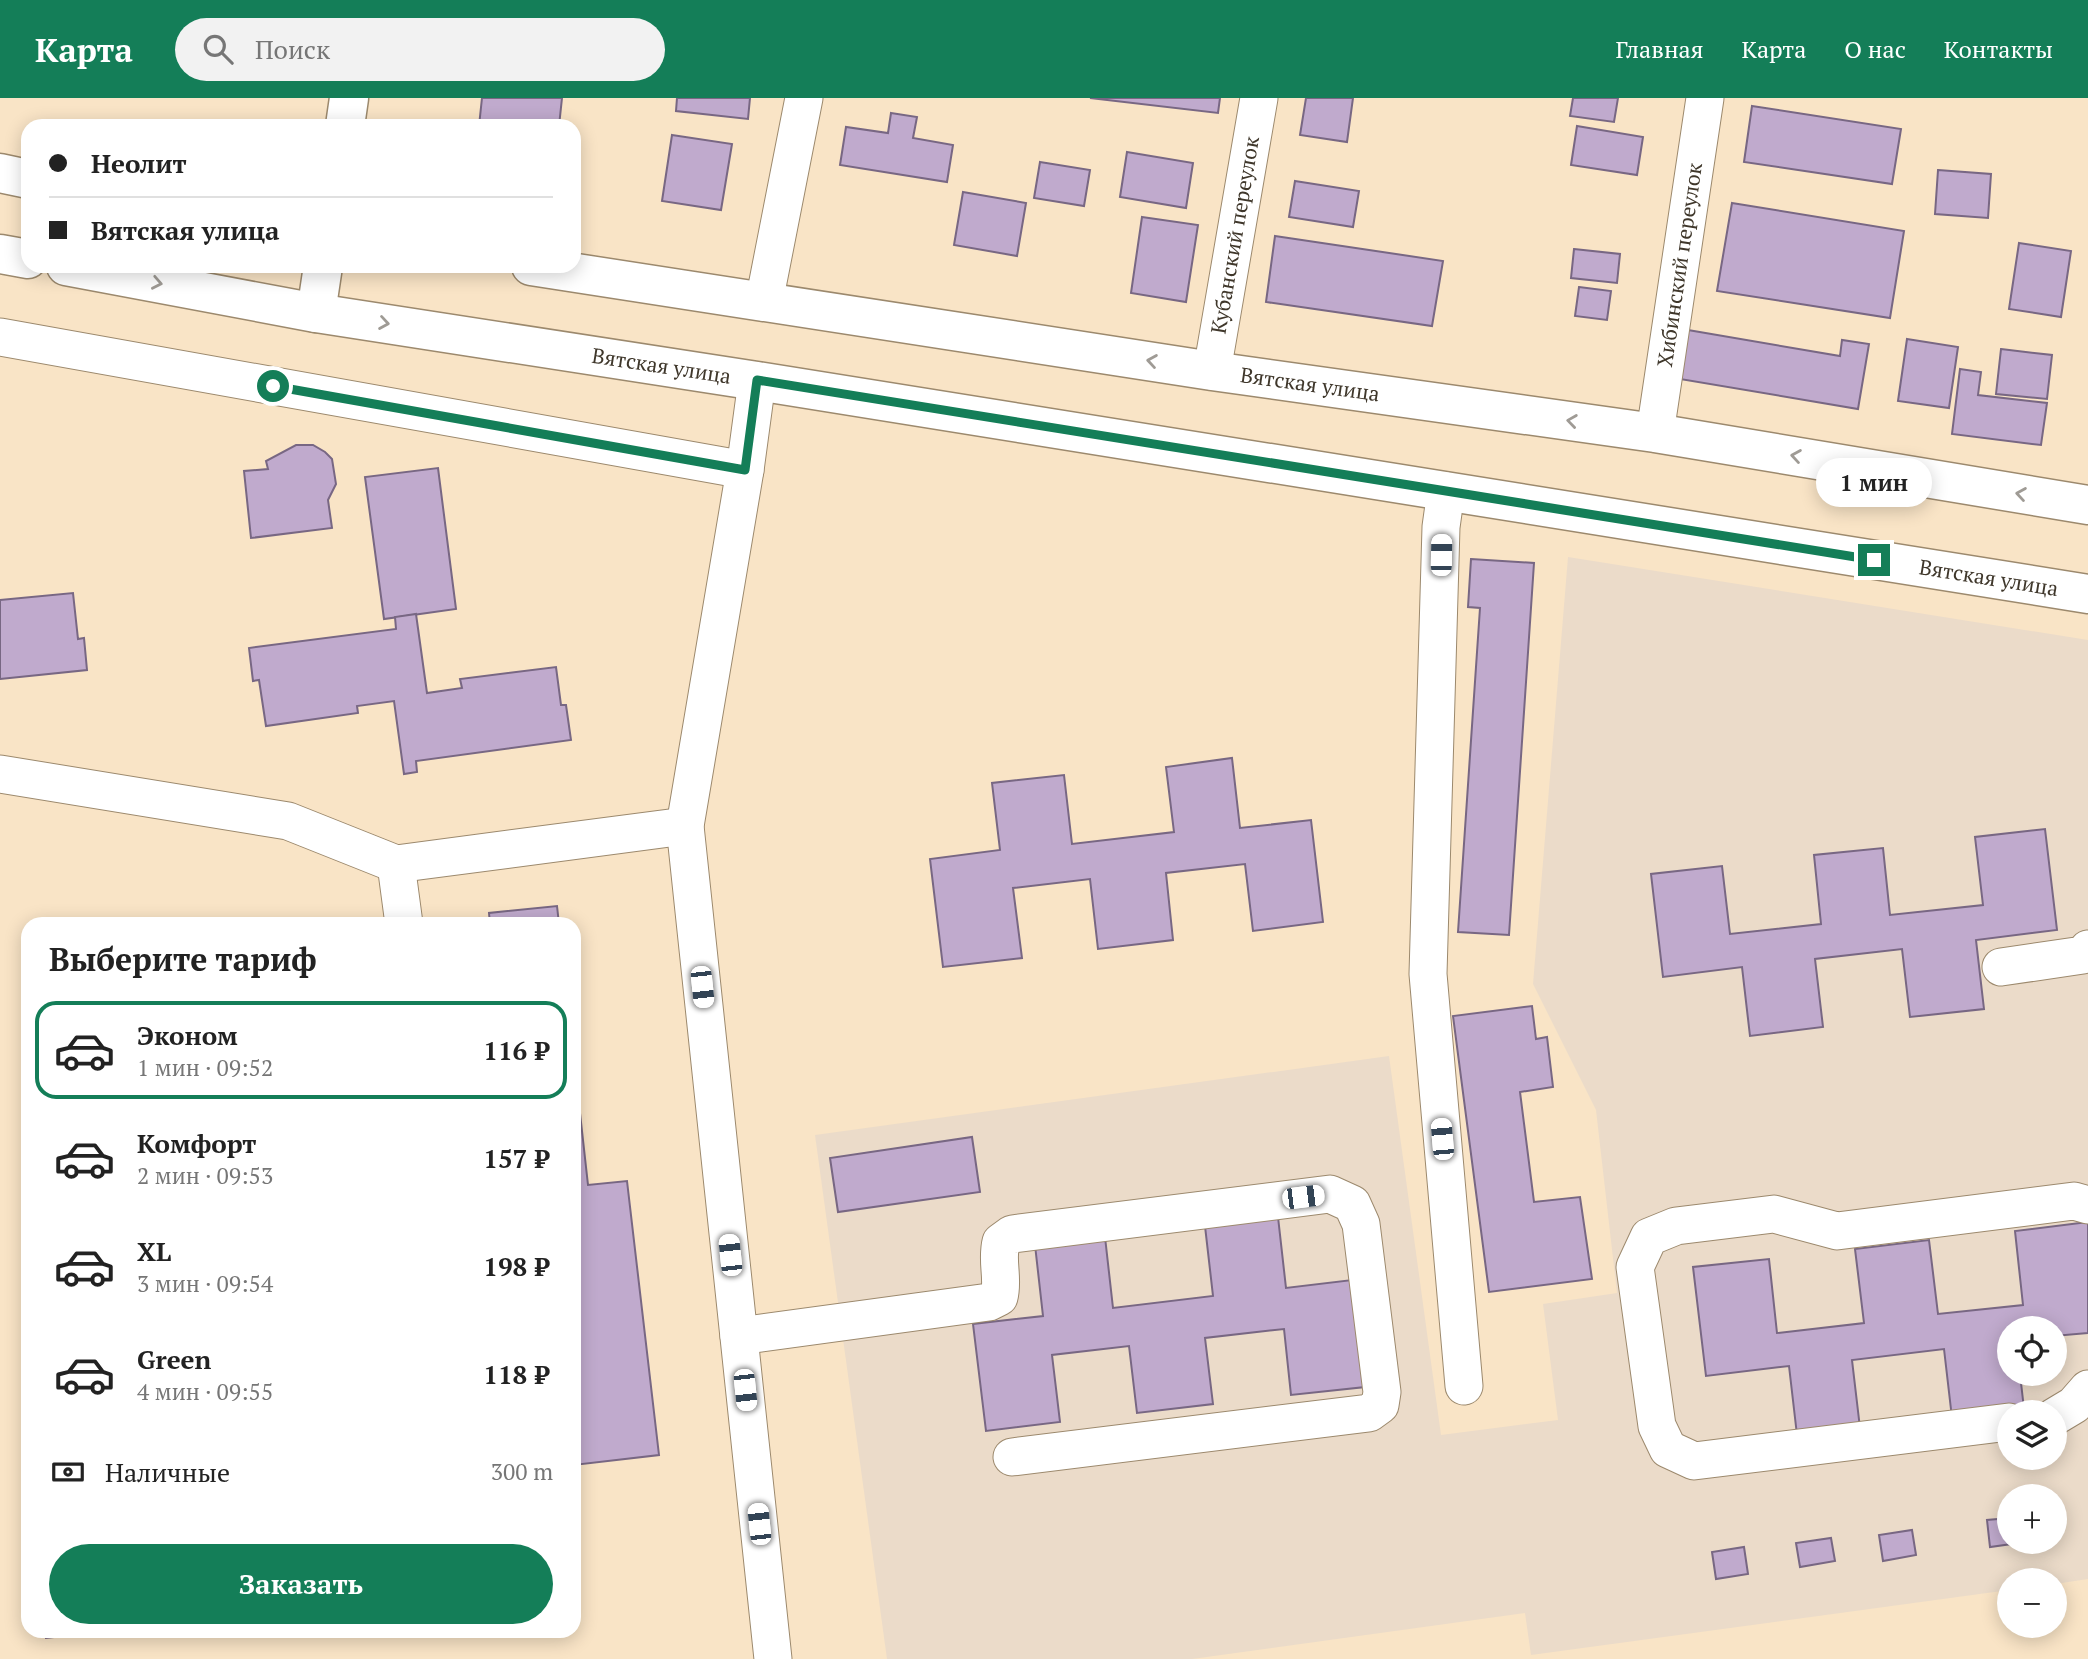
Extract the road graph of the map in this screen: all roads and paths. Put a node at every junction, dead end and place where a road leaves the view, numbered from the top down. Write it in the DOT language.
graph roads {
  1 [pos="349,98"];
  2 [pos="804,98"];
  3 [pos="1259,98"];
  4 [pos="1705,98"];
  5 [pos="346,119"];
  6 [pos="0,173"];
  7 [pos="21,177"];
  8 [pos="0,254"];
  9 [pos="21,258"];
  10 [pos="103,273"];
  11 [pos="322,273"];
  12 [pos="576,273"];
  13 [pos="764,302"];
  14 [pos="316,313"];
  15 [pos="0,337"];
  16 [pos="1212,371"];
  17 [pos="757,380"];
  18 [pos="1655,432"];
  19 [pos="745,470"];
  20 [pos="1446,491"];
  21 [pos="2088,505"];
  22 [pos="2088,594"];
  23 [pos="0,774"];
  24 [pos="685,826"];
  25 [pos="396,864"];
  26 [pos="403,917"];
  27 [pos="2088,949"];
  28 [pos="2001,967"];
  29 [pos="2088,1205"];
  30 [pos="739,1336"];
  31 [pos="1464,1386"];
  32 [pos="2088,1389"];
  33 [pos="2067,1409"];
  34 [pos="1997,1423"];
  35 [pos="1012,1457"];
  36 [pos="773,1659"];
  1 -- 5 [label="main road"];
  2 -- 13 [label="street"];
  3 -- 16 [label="street, Кубанский переулок"];
  4 -- 18 [label="street, Хибинский переулок"];
  6 -- 7 [label="main road"];
  8 -- 9 [label="main road"];
  10 -- 14 [label="main road, Вятская улица, one-way"];
  11 -- 14 [label="main road"];
  12 -- 13 [label="main road, Вятская улица"];
  16 -- 13 [label="main road, Вятская улица, one-way"];
  14 -- 17 [label="main road, Вятская улица, one-way"];
  15 -- 19 [label="street"];
  18 -- 16 [label="main road, Вятская улица, one-way"];
  17 -- 19 [label="street"];
  17 -- 20 [label="main road, Вятская улица"];
  21 -- 18 [label="main road, Вятская улица, one-way"];
  19 -- 24 [label="street"];
  20 -- 22 [label="main road, Вятская улица"];
  20 -- 31 [label="street"];
  23 -- 25 [label="street"];
  24 -- 25 [label="street"];
  24 -- 30 [label="street"];
  25 -- 26 [label="street"];
  27 -- 28 [label="street"];
  29 -- 34 [label="street"];
  30 -- 35 [label="street"];
  30 -- 36 [label="street"];
  32 -- 33 [label="street"];
}
